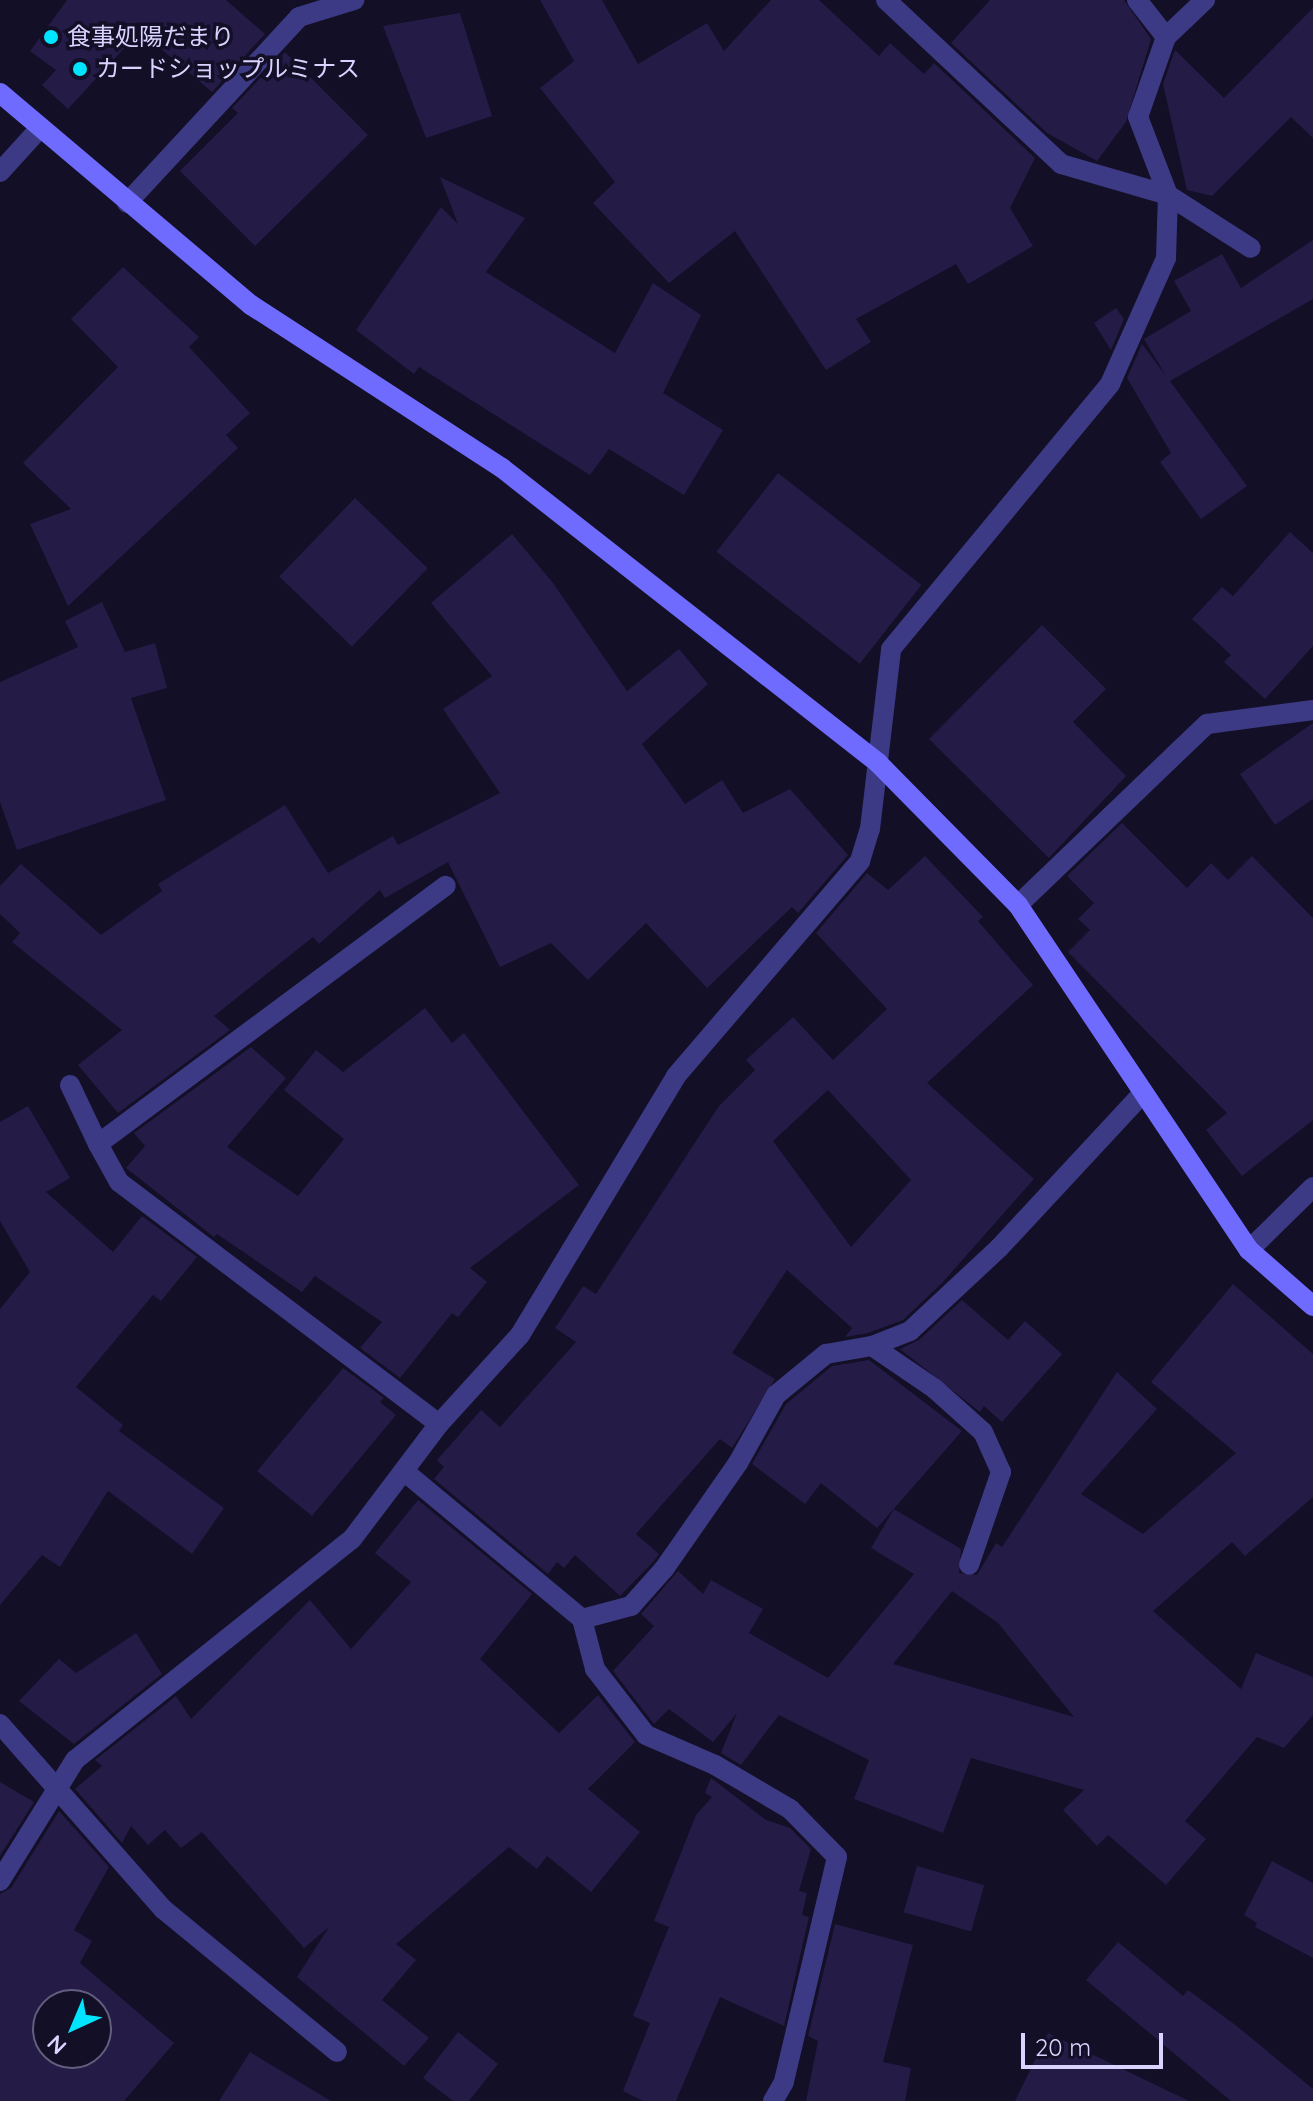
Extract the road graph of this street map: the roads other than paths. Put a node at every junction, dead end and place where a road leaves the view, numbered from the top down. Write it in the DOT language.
graph roads {
  1 [pos="354,0"];
  2 [pos="886,0"];
  3 [pos="1137,0"];
  4 [pos="1205,0"];
  5 [pos="1166,37"];
  6 [pos="0,93"];
  7 [pos="40,128"];
  8 [pos="0,172"];
  9 [pos="1168,195"];
  10 [pos="127,203"];
  11 [pos="1251,248"];
  12 [pos="1313,710"];
  13 [pos="878,763"];
  14 [pos="446,886"];
  15 [pos="1018,905"];
  16 [pos="70,1085"];
  17 [pos="1142,1094"];
  18 [pos="98,1144"];
  19 [pos="1313,1187"];
  20 [pos="1249,1250"];
  21 [pos="1313,1306"];
  22 [pos="872,1346"];
  23 [pos="439,1424"];
  24 [pos="405,1472"];
  25 [pos="969,1565"];
  26 [pos="582,1619"];
  27 [pos="0,1724"];
  28 [pos="55,1786"];
  29 [pos="0,1881"];
  30 [pos="337,2052"];
  31 [pos="773,2101"];
  1 -- 10 [label="street"];
  2 -- 9 [label="street"];
  3 -- 5 [label="street"];
  4 -- 5 [label="street"];
  5 -- 9 [label="street"];
  6 -- 7 [label="street"];
  7 -- 8 [label="street"];
  7 -- 10 [label="street"];
  9 -- 11 [label="street"];
  9 -- 13 [label="street"];
  10 -- 13 [label="street"];
  12 -- 15 [label="street"];
  13 -- 15 [label="street"];
  13 -- 23 [label="street"];
  14 -- 18 [label="street"];
  15 -- 17 [label="street"];
  16 -- 18 [label="street"];
  17 -- 20 [label="street"];
  17 -- 22 [label="street"];
  18 -- 23 [label="street"];
  19 -- 20 [label="street"];
  20 -- 21 [label="street"];
  22 -- 25 [label="street"];
  22 -- 26 [label="street"];
  23 -- 24 [label="street"];
  24 -- 26 [label="street"];
  24 -- 28 [label="street"];
  26 -- 31 [label="street"];
  27 -- 28 [label="street"];
  28 -- 29 [label="street"];
  28 -- 30 [label="street"];
}
